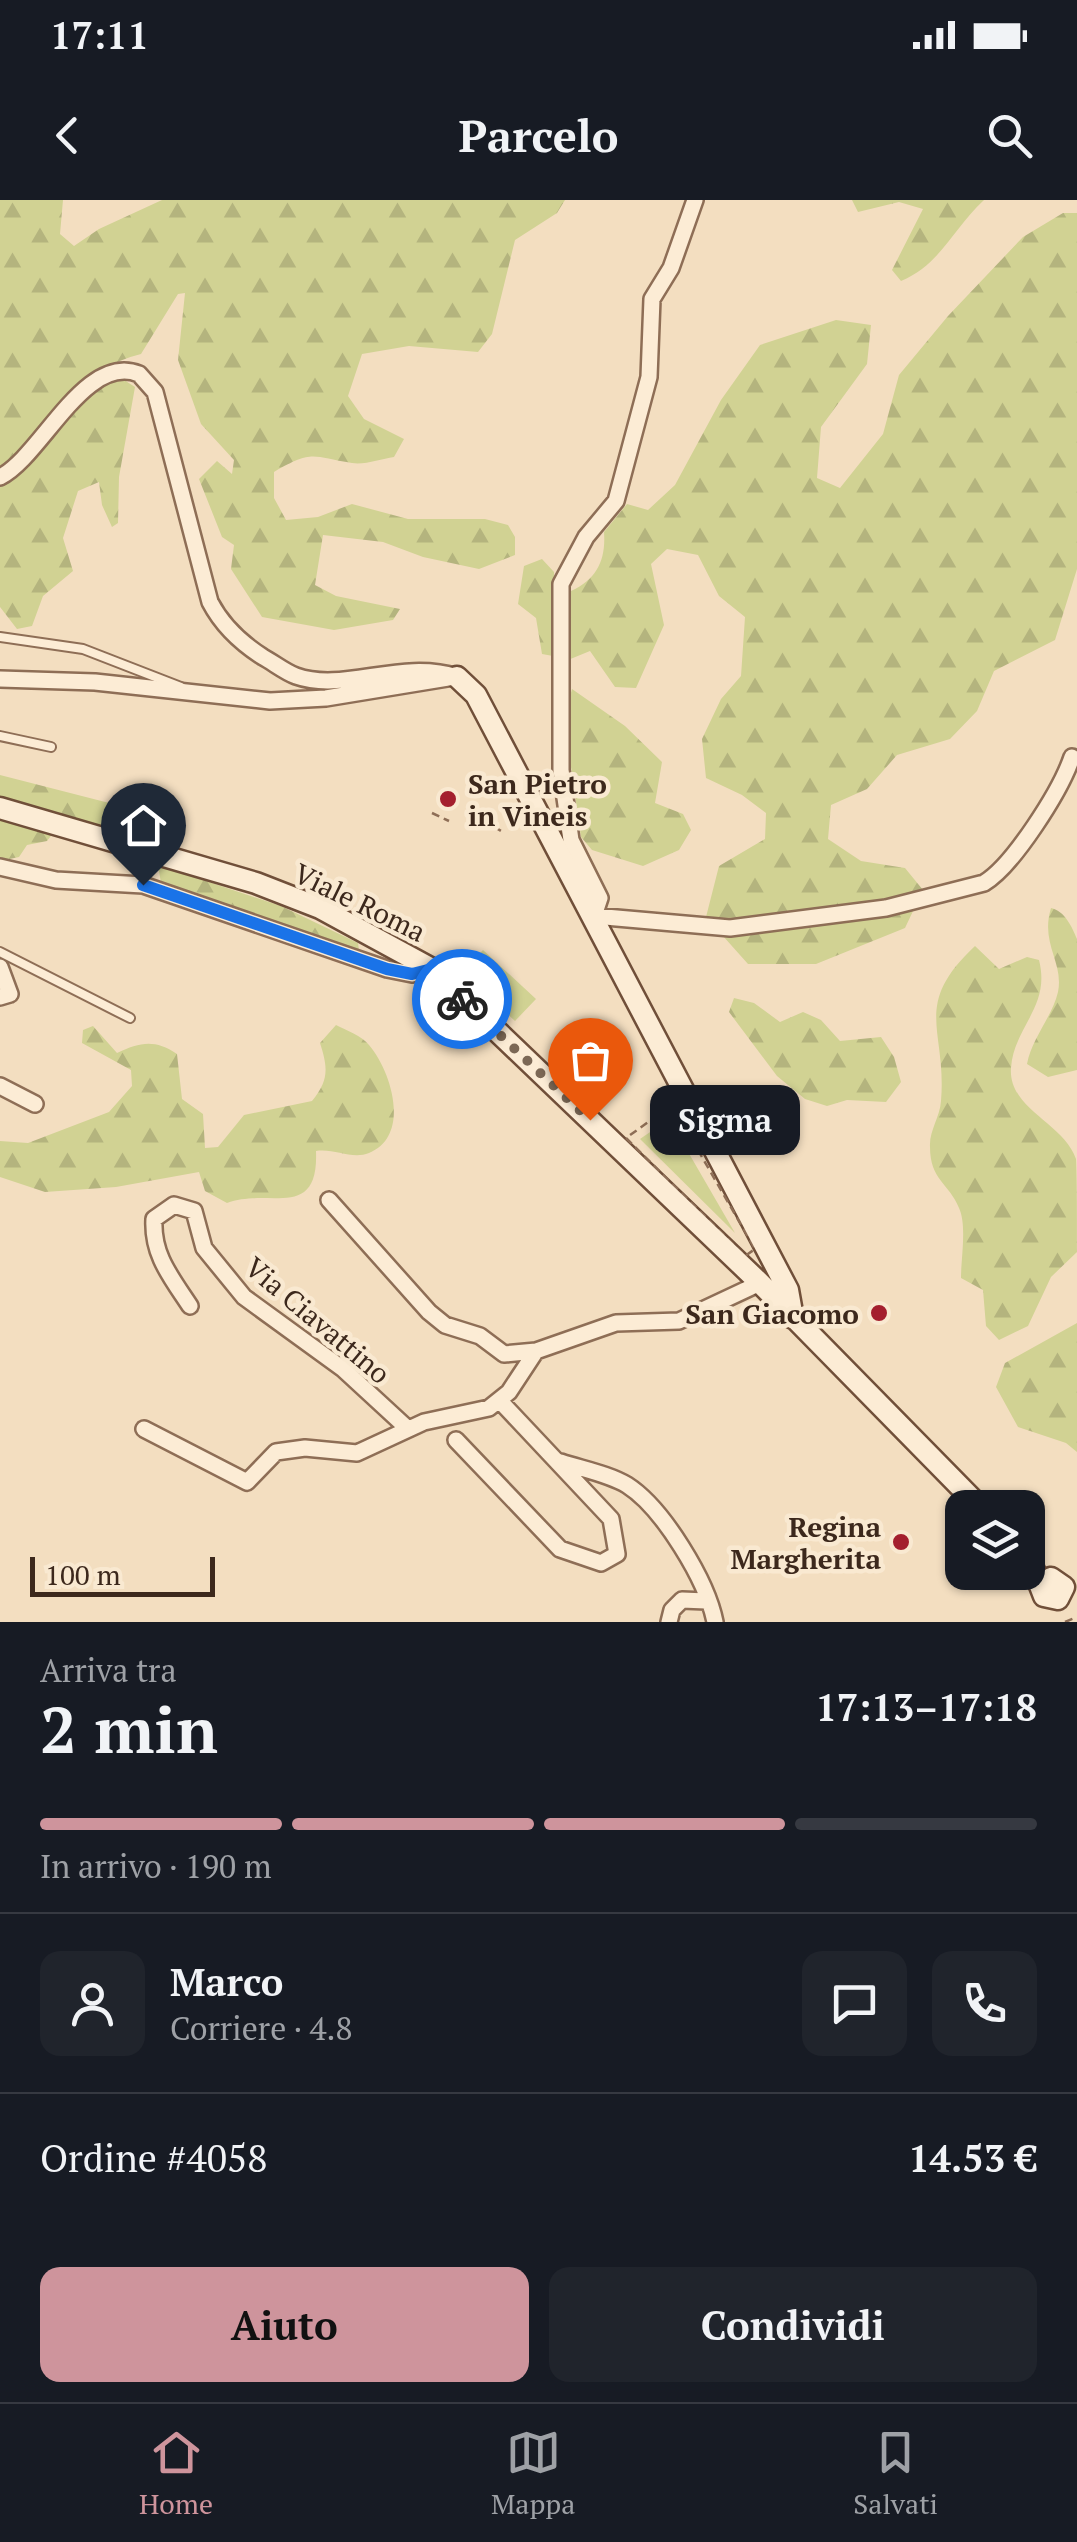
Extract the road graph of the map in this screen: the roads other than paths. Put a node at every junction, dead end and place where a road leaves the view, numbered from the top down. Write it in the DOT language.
graph roads {
  1 [pos="695,200"];
  2 [pos="0,477"];
  3 [pos="0,637"];
  4 [pos="457,677"];
  5 [pos="0,679"];
  6 [pos="189,691"];
  7 [pos="0,736"];
  8 [pos="51,747"];
  9 [pos="1072,757"];
  10 [pos="0,808"];
  11 [pos="0,868"];
  12 [pos="594,916"];
  13 [pos="0,952"];
  14 [pos="0,967"];
  15 [pos="432,969"];
  16 [pos="0,998"];
  17 [pos="130,1018"];
  18 [pos="0,1086"];
  19 [pos="35,1104"];
  20 [pos="330,1200"];
  21 [pos="760,1283"];
  22 [pos="190,1306"];
  23 [pos="793,1318"];
  24 [pos="536,1352"];
  25 [pos="500,1401"];
  26 [pos="407,1428"];
  27 [pos="144,1430"];
  28 [pos="456,1440"];
  29 [pos="557,1460"];
  30 [pos="963,1490"];
  31 [pos="1045,1575"];
  32 [pos="1061,1595"];
  33 [pos="706,1601"];
  34 [pos="669,1622"];
  35 [pos="714,1622"];
  36 [pos="1055,1622"];
  1 -- 12 [label="street"];
  2 -- 4 [label="street"];
  3 -- 6 [label="lane"];
  4 -- 6 [label="street"];
  4 -- 12 [label="street"];
  5 -- 6 [label="street"];
  7 -- 8 [label="lane"];
  9 -- 12 [label="street"];
  10 -- 15 [label="street, Viale Roma"];
  11 -- 15 [label="street"];
  12 -- 23 [label="street"];
  13 -- 17 [label="lane"];
  14 -- 16 [label="street"];
  15 -- 21 [label="street, Viale Roma"];
  18 -- 19 [label="street"];
  20 -- 24 [label="street"];
  21 -- 23 [label="street, Viale Roma"];
  21 -- 24 [label="street"];
  22 -- 26 [label="street, Via Ciavattino"];
  23 -- 30 [label="street, Viale Roma"];
  24 -- 25 [label="street"];
  25 -- 26 [label="street"];
  25 -- 29 [label="street"];
  26 -- 27 [label="street"];
  28 -- 29 [label="street"];
  29 -- 33 [label="street"];
  31 -- 32 [label="street"];
  32 -- 36 [label="street"];
  33 -- 34 [label="street"];
  33 -- 35 [label="street"];
}
